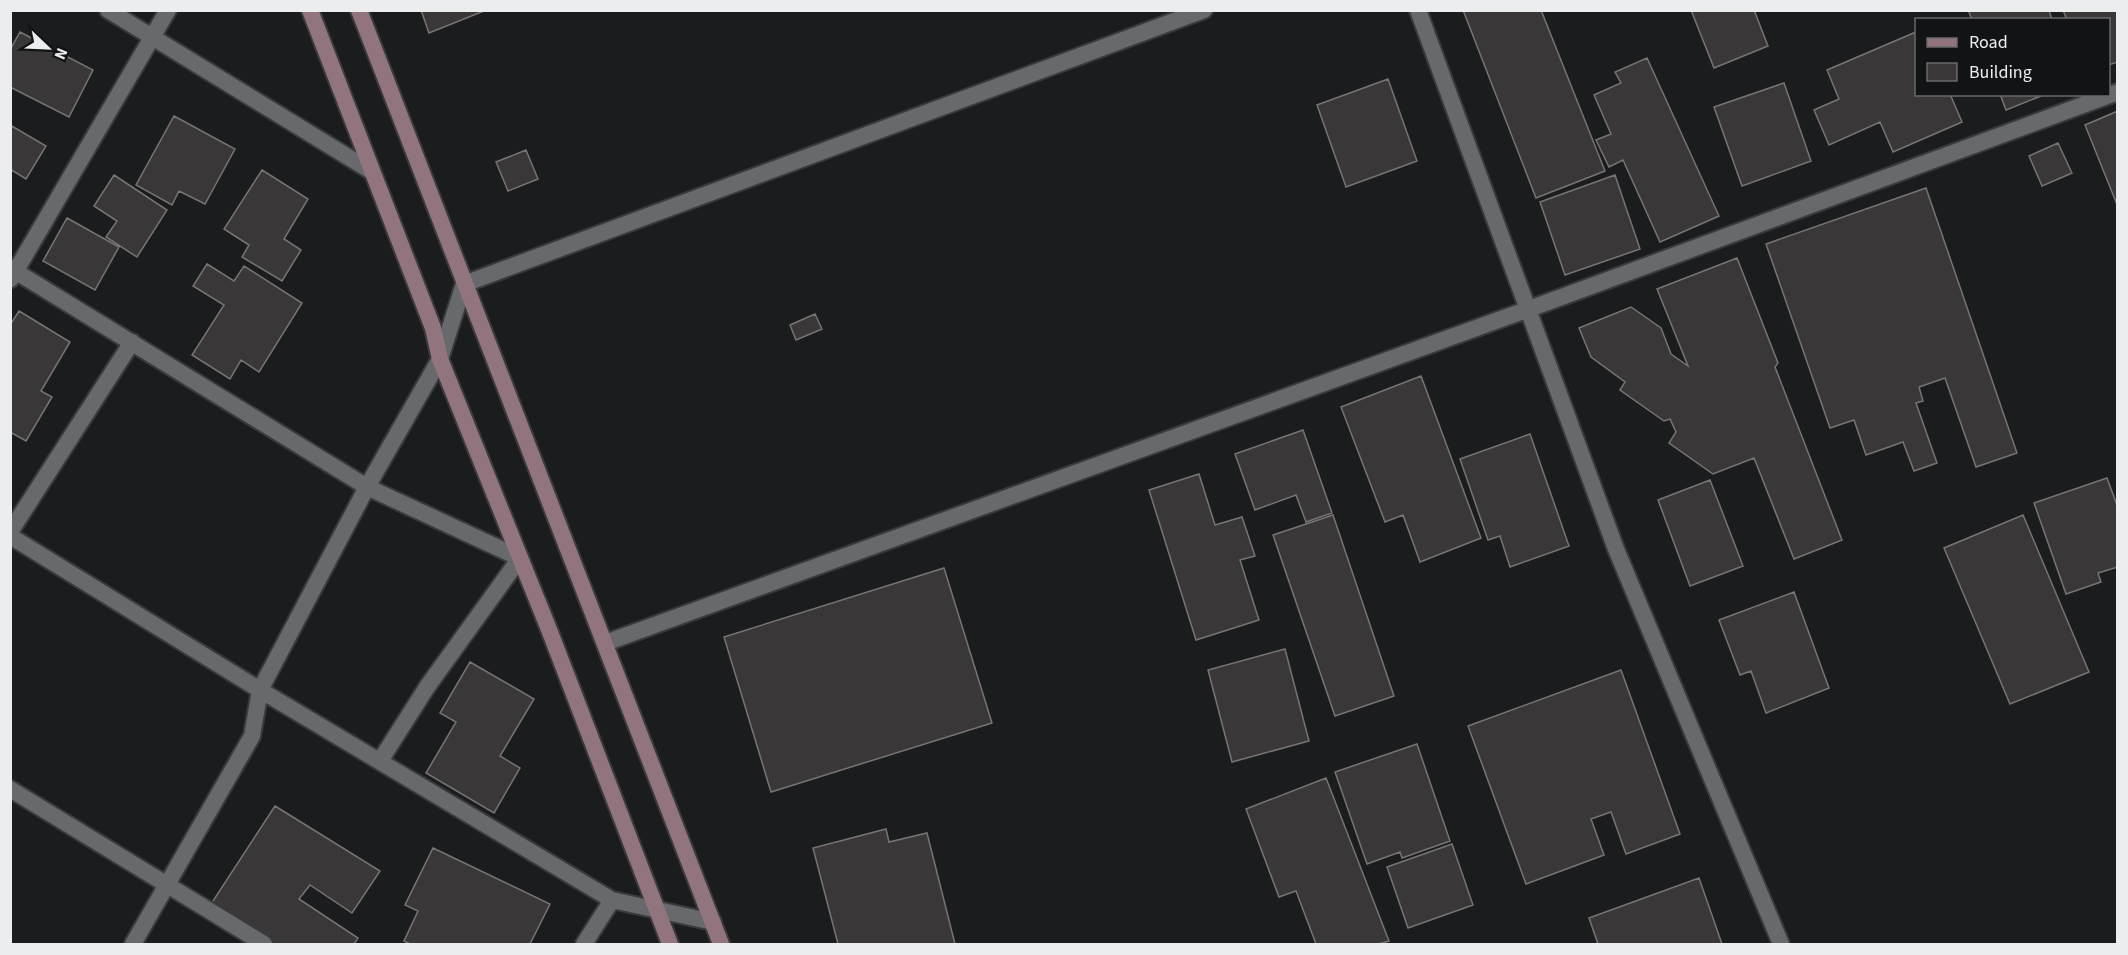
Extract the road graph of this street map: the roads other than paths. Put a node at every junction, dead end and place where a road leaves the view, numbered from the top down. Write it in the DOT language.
graph roads {
  1 [pos="108,10"];
  2 [pos="168,10"];
  3 [pos="310,10"];
  4 [pos="359,10"];
  5 [pos="1204,10"];
  6 [pos="1418,10"];
  7 [pos="152,38"];
  8 [pos="2107,96"];
  9 [pos="371,171"];
  10 [pos="12,273"];
  11 [pos="464,284"];
  12 [pos="1529,309"];
  13 [pos="132,342"];
  14 [pos="440,358"];
  15 [pos="367,487"];
  16 [pos="10,534"];
  17 [pos="520,558"];
  18 [pos="605,643"];
  19 [pos="260,690"];
  20 [pos="380,761"];
  21 [pos="10,789"];
  22 [pos="168,885"];
  23 [pos="612,900"];
  24 [pos="657,910"];
  25 [pos="713,922"];
  26 [pos="133,945"];
  27 [pos="264,945"];
  28 [pos="584,945"];
  29 [pos="670,945"];
  30 [pos="721,945"];
  31 [pos="1781,945"];
  1 -- 7 [label="street"];
  2 -- 7 [label="street"];
  3 -- 9 [label="main road"];
  4 -- 11 [label="main road"];
  5 -- 11 [label="street"];
  6 -- 12 [label="street"];
  7 -- 9 [label="street"];
  7 -- 10 [label="street"];
  8 -- 12 [label="street"];
  9 -- 14 [label="main road"];
  10 -- 13 [label="street"];
  11 -- 14 [label="street"];
  11 -- 18 [label="main road"];
  12 -- 18 [label="street"];
  12 -- 31 [label="street"];
  13 -- 15 [label="street"];
  13 -- 16 [label="street"];
  14 -- 15 [label="street"];
  14 -- 17 [label="main road"];
  15 -- 17 [label="street"];
  15 -- 19 [label="street"];
  16 -- 19 [label="street"];
  17 -- 20 [label="street"];
  17 -- 24 [label="main road"];
  18 -- 25 [label="main road"];
  19 -- 20 [label="street"];
  19 -- 22 [label="street"];
  20 -- 23 [label="street"];
  21 -- 22 [label="street"];
  22 -- 26 [label="street"];
  22 -- 27 [label="street"];
  23 -- 24 [label="street"];
  23 -- 28 [label="street"];
  24 -- 25 [label="street"];
  24 -- 29 [label="main road"];
  25 -- 30 [label="main road"];
}
